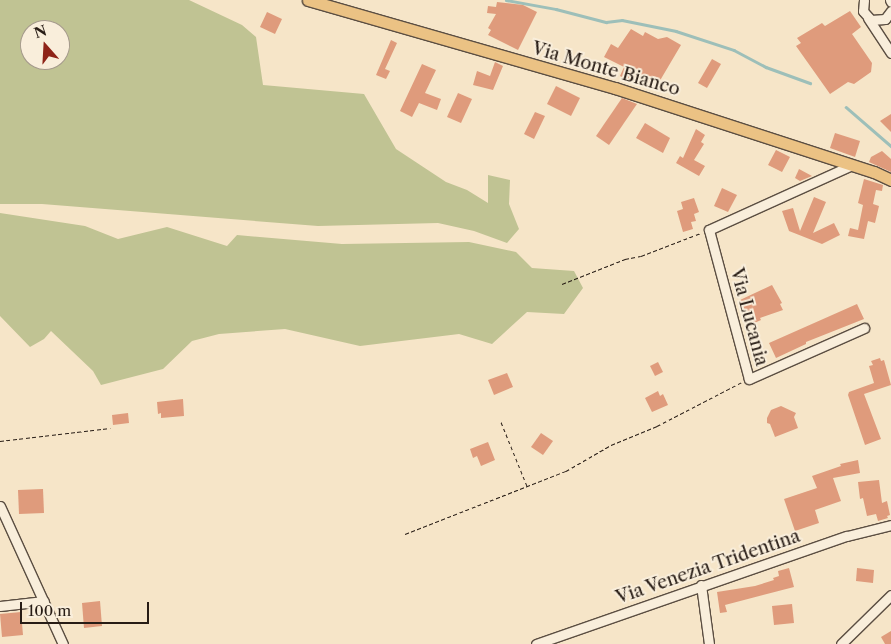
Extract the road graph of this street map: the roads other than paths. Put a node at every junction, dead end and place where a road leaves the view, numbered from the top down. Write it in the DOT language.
graph roads {
  1 [pos="308,0"];
  2 [pos="855,0"];
  3 [pos="864,0"];
  4 [pos="891,11"];
  5 [pos="865,14"];
  6 [pos="891,53"];
  7 [pos="852,165"];
  8 [pos="891,180"];
  9 [pos="864,328"];
  10 [pos="0,506"];
  11 [pos="891,524"];
  12 [pos="701,586"];
  13 [pos="891,595"];
  14 [pos="44,601"];
  15 [pos="0,606"];
  16 [pos="63,644"];
  17 [pos="536,644"];
  18 [pos="708,644"];
  19 [pos="841,644"];
  1 -- 7 [label="main road, Via Monte Bianco"];
  2 -- 5 [label="street"];
  3 -- 5 [label="street"];
  4 -- 5 [label="street"];
  5 -- 6 [label="street"];
  7 -- 8 [label="main road, Via Monte Bianco"];
  7 -- 9 [label="street, Via Lucania"];
  10 -- 14 [label="street"];
  11 -- 12 [label="street, Via Venezia Tridentina"];
  12 -- 17 [label="street, Via Venezia Tridentina"];
  12 -- 18 [label="street"];
  13 -- 19 [label="street"];
  14 -- 15 [label="street"];
  14 -- 16 [label="street"];
}
